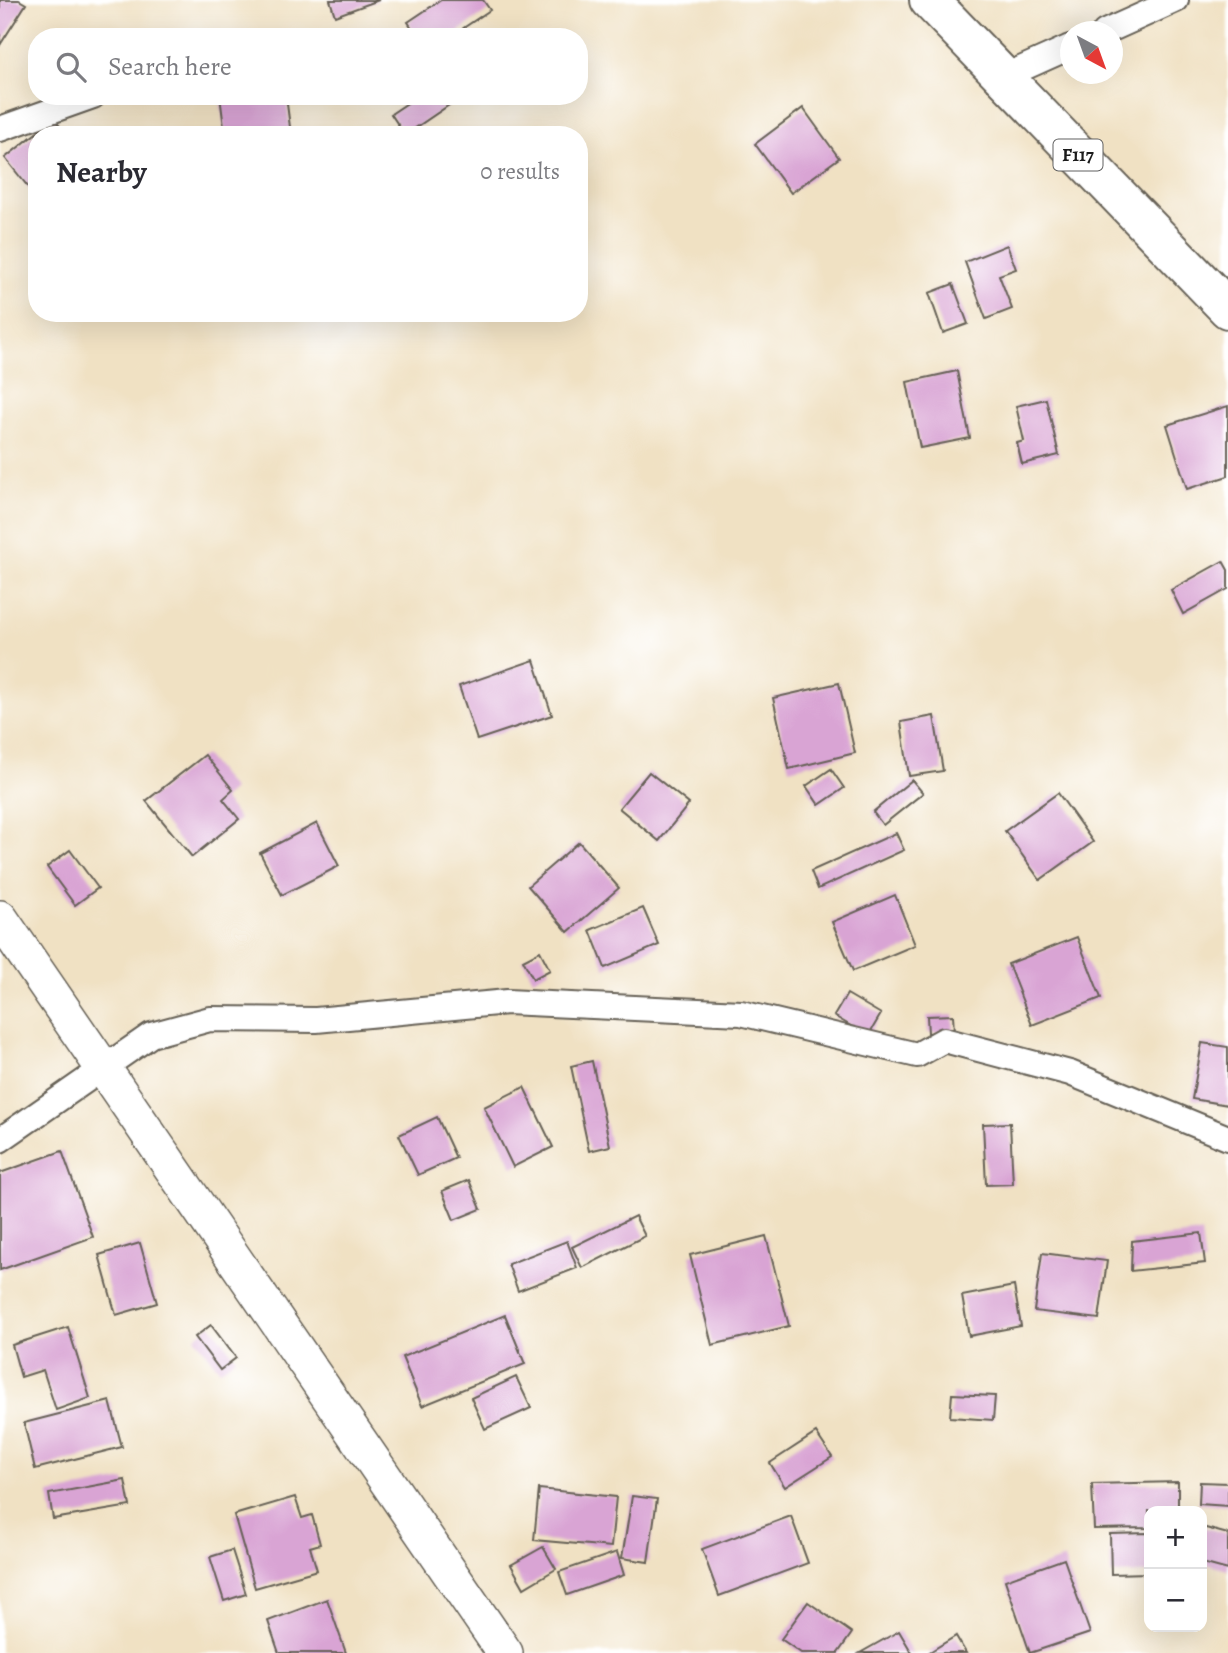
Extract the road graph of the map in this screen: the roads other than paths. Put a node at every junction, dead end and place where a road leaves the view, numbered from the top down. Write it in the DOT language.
graph roads {
  1 [pos="929,0"];
  2 [pos="1176,0"];
  3 [pos="1123,24"];
  4 [pos="1060,51"];
  5 [pos="1003,77"];
  6 [pos="68,105"];
  7 [pos="0,129"];
  8 [pos="1228,309"];
  9 [pos="0,918"];
  10 [pos="103,1068"];
  11 [pos="1228,1138"];
  12 [pos="0,1140"];
  13 [pos="505,1653"];
  1 -- 5 [label="main road, F117"];
  2 -- 3 [label="street"];
  4 -- 5 [label="street"];
  5 -- 8 [label="main road, F117"];
  6 -- 7 [label="street"];
  9 -- 10 [label="main road"];
  10 -- 11 [label="street"];
  10 -- 12 [label="street"];
  10 -- 13 [label="main road"];
}
